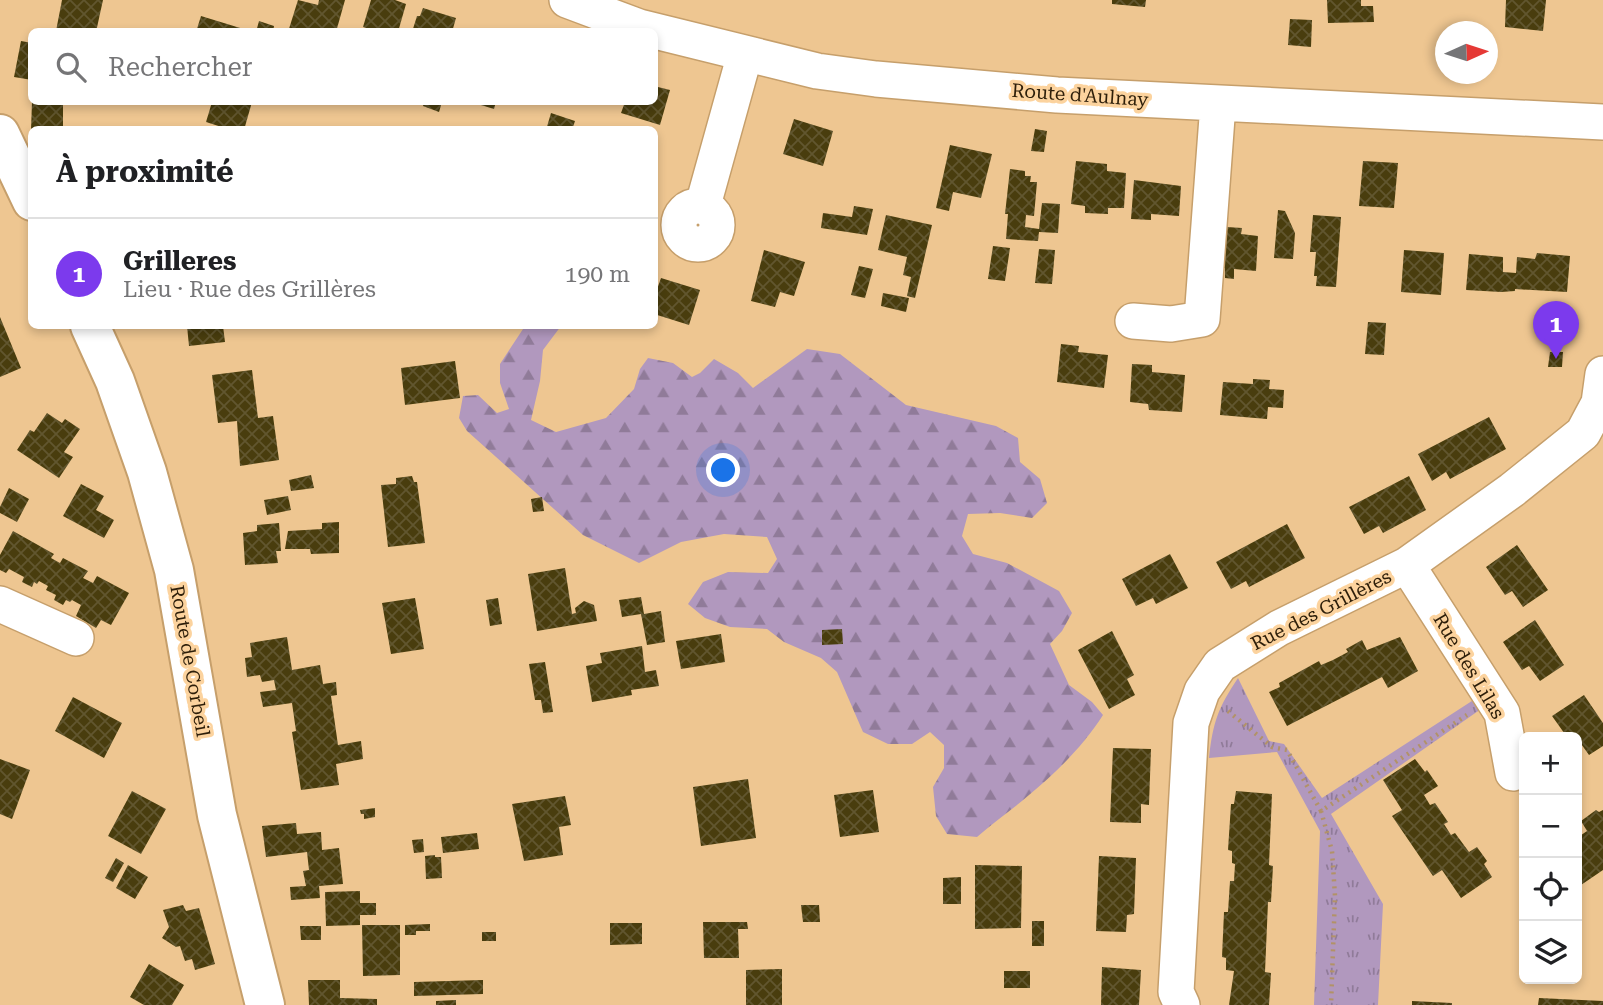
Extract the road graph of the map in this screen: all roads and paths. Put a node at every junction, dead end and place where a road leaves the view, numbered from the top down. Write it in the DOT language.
graph roads {
  1 [pos="567,0"];
  2 [pos="643,28"];
  3 [pos="658,32"];
  4 [pos="745,54"];
  5 [pos="1218,104"];
  6 [pos="1603,121"];
  7 [pos="0,134"];
  8 [pos="28,193"];
  9 [pos="703,205"];
  10 [pos="1133,321"];
  11 [pos="91,329"];
  12 [pos="1603,374"];
  13 [pos="1407,565"];
  14 [pos="0,604"];
  15 [pos="76,638"];
  16 [pos="1202,691"];
  17 [pos="1502,713"];
  18 [pos="1513,773"];
  19 [pos="1321,811"];
  20 [pos="265,1005"];
  21 [pos="1182,1005"];
  22 [pos="1331,1005"];
  1 -- 2 [label="street, Route d'Aulnay"];
  3 -- 4 [label="street, Route d'Aulnay"];
  4 -- 5 [label="street, Route d'Aulnay"];
  4 -- 9 [label="street"];
  5 -- 6 [label="street, Route d'Aulnay"];
  5 -- 10 [label="street"];
  7 -- 8 [label="main road"];
  11 -- 20 [label="main road, Route de Corbeil"];
  12 -- 13 [label="street, Rue des Grillères"];
  13 -- 16 [label="street, Rue des Grillères"];
  13 -- 17 [label="street, Rue des Lilas"];
  14 -- 15 [label="street"];
  16 -- 19 [label="path"];
  16 -- 21 [label="street, Rue des Grillères"];
  17 -- 18 [label="street, Rue des Lilas"];
  17 -- 19 [label="path"];
  19 -- 22 [label="path"];
}
